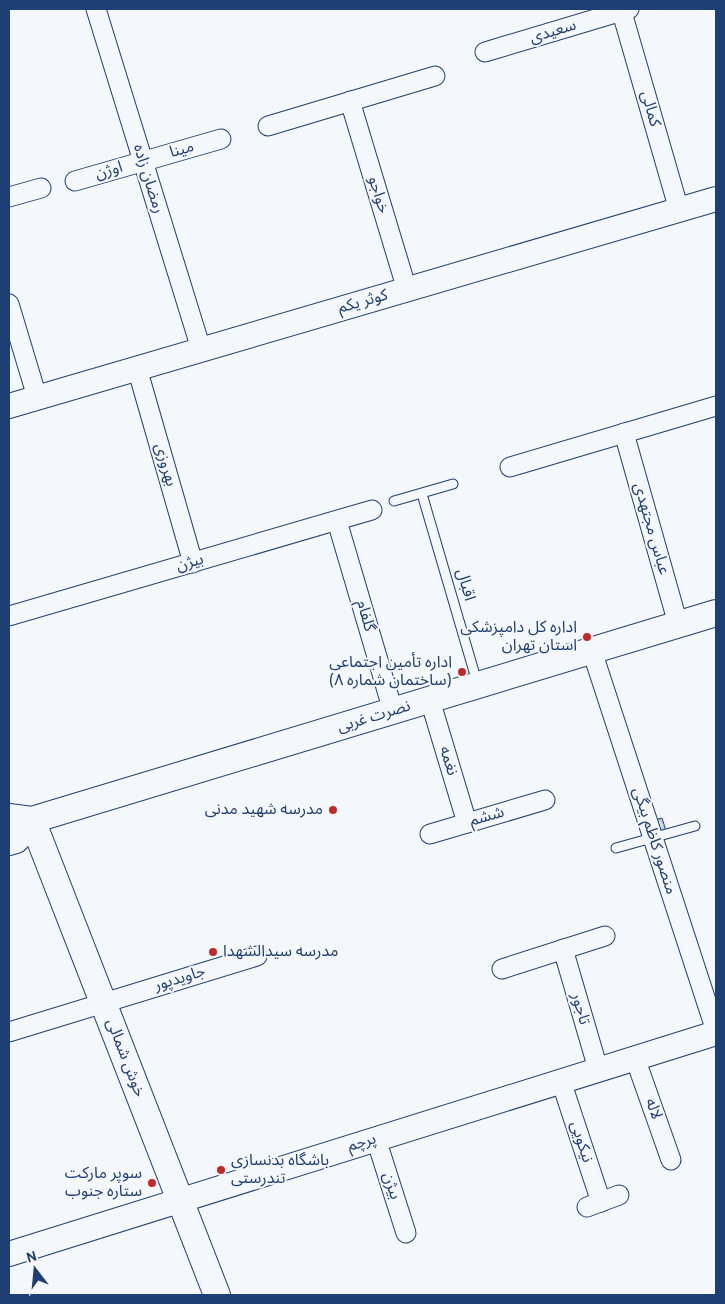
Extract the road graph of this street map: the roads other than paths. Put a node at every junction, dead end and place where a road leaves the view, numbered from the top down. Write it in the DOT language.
graph roads {
  1 [pos="96,9"];
  2 [pos="624,10"];
  3 [pos="485,52"];
  4 [pos="435,76"];
  5 [pos="350,101"];
  6 [pos="268,126"];
  7 [pos="221,139"];
  8 [pos="143,161"];
  9 [pos="75,181"];
  10 [pos="41,188"];
  11 [pos="9,197"];
  12 [pos="716,199"];
  13 [pos="679,210"];
  14 [pos="407,290"];
  15 [pos="9,304"];
  16 [pos="200,350"];
  17 [pos="137,368"];
  18 [pos="37,397"];
  19 [pos="9,406"];
  20 [pos="716,406"];
  21 [pos="624,433"];
  22 [pos="510,467"];
  23 [pos="453,484"];
  24 [pos="422,494"];
  25 [pos="394,501"];
  26 [pos="372,510"];
  27 [pos="337,520"];
  28 [pos="193,563"];
  29 [pos="716,613"];
  30 [pos="9,616"];
  31 [pos="678,624"];
  32 [pos="592,651"];
  33 [pos="478,685"];
  34 [pos="430,700"];
  35 [pos="393,711"];
  36 [pos="545,800"];
  37 [pos="20,819"];
  38 [pos="467,823"];
  39 [pos="695,826"];
  40 [pos="430,834"];
  41 [pos="653,838"];
  42 [pos="9,842"];
  43 [pos="616,848"];
  44 [pos="605,936"];
  45 [pos="563,949"];
  46 [pos="257,956"];
  47 [pos="502,968"];
  48 [pos="103,1002"];
  49 [pos="9,1032"];
  50 [pos="716,1032"];
  51 [pos="635,1058"];
  52 [pos="598,1069"];
  53 [pos="561,1081"];
  54 [pos="376,1139"];
  55 [pos="671,1160"];
  56 [pos="620,1195"];
  57 [pos="181,1200"];
  58 [pos="406,1233"];
  59 [pos="9,1254"];
  60 [pos="217,1295"];
  1 -- 8 [label="street, رمضان زاده"];
  2 -- 3 [label="street, سعیدی"];
  2 -- 13 [label="street, کمالی"];
  4 -- 5 [label="street"];
  5 -- 6 [label="street"];
  5 -- 14 [label="street, خواجو"];
  7 -- 8 [label="street, مینا"];
  8 -- 9 [label="street, اوژن"];
  8 -- 16 [label="street, رمضان زاده"];
  10 -- 11 [label="street"];
  12 -- 13 [label="street, کوثر یکم"];
  13 -- 14 [label="street, کوثر یکم"];
  14 -- 16 [label="street, کوثر یکم"];
  15 -- 18 [label="street"];
  16 -- 17 [label="street, کوثر یکم"];
  17 -- 18 [label="street, کوثر یکم"];
  17 -- 28 [label="street, بهروزی"];
  18 -- 19 [label="street, کوثر یکم"];
  20 -- 21 [label="street"];
  21 -- 22 [label="street"];
  21 -- 31 [label="street, عباس مجتهدی"];
  23 -- 24 [label="lane"];
  24 -- 25 [label="lane"];
  24 -- 33 [label="lane, اقبال"];
  26 -- 27 [label="street, بیژن"];
  27 -- 28 [label="street, بیژن"];
  27 -- 35 [label="street, گلفام"];
  28 -- 30 [label="street, بیژن"];
  29 -- 31 [label="main road, نصرت غربی"];
  31 -- 32 [label="main road, نصرت غربی"];
  32 -- 33 [label="main road, نصرت غربی"];
  32 -- 41 [label="street, منصور کاظم بیگی"];
  33 -- 34 [label="main road, نصرت غربی"];
  34 -- 35 [label="main road, نصرت غربی"];
  34 -- 38 [label="street, نغمه"];
  35 -- 37 [label="main road, نصرت غربی"];
  36 -- 38 [label="street, ششم"];
  37 -- 42 [label="main road"];
  37 -- 48 [label="main road, خوش شمالی"];
  38 -- 40 [label="street, ششم"];
  39 -- 41 [label="lane"];
  41 -- 43 [label="lane"];
  41 -- 50 [label="street, منصور کاظم بیگی"];
  44 -- 45 [label="street"];
  45 -- 47 [label="street"];
  45 -- 52 [label="street, تاجور"];
  46 -- 48 [label="street, جاویدپور"];
  48 -- 49 [label="street, جاویدپور"];
  48 -- 57 [label="main road, خوش شمالی"];
  50 -- 51 [label="street, پرچم"];
  51 -- 52 [label="street, پرچم"];
  51 -- 55 [label="street, لاله"];
  52 -- 53 [label="street, پرچم"];
  53 -- 54 [label="street, پرچم"];
  53 -- 56 [label="street, نیکویی"];
  54 -- 57 [label="street, پرچم"];
  54 -- 58 [label="street, بیژن"];
  57 -- 59 [label="street, پرچم"];
  57 -- 60 [label="main road, خوش شمالی"];
}
